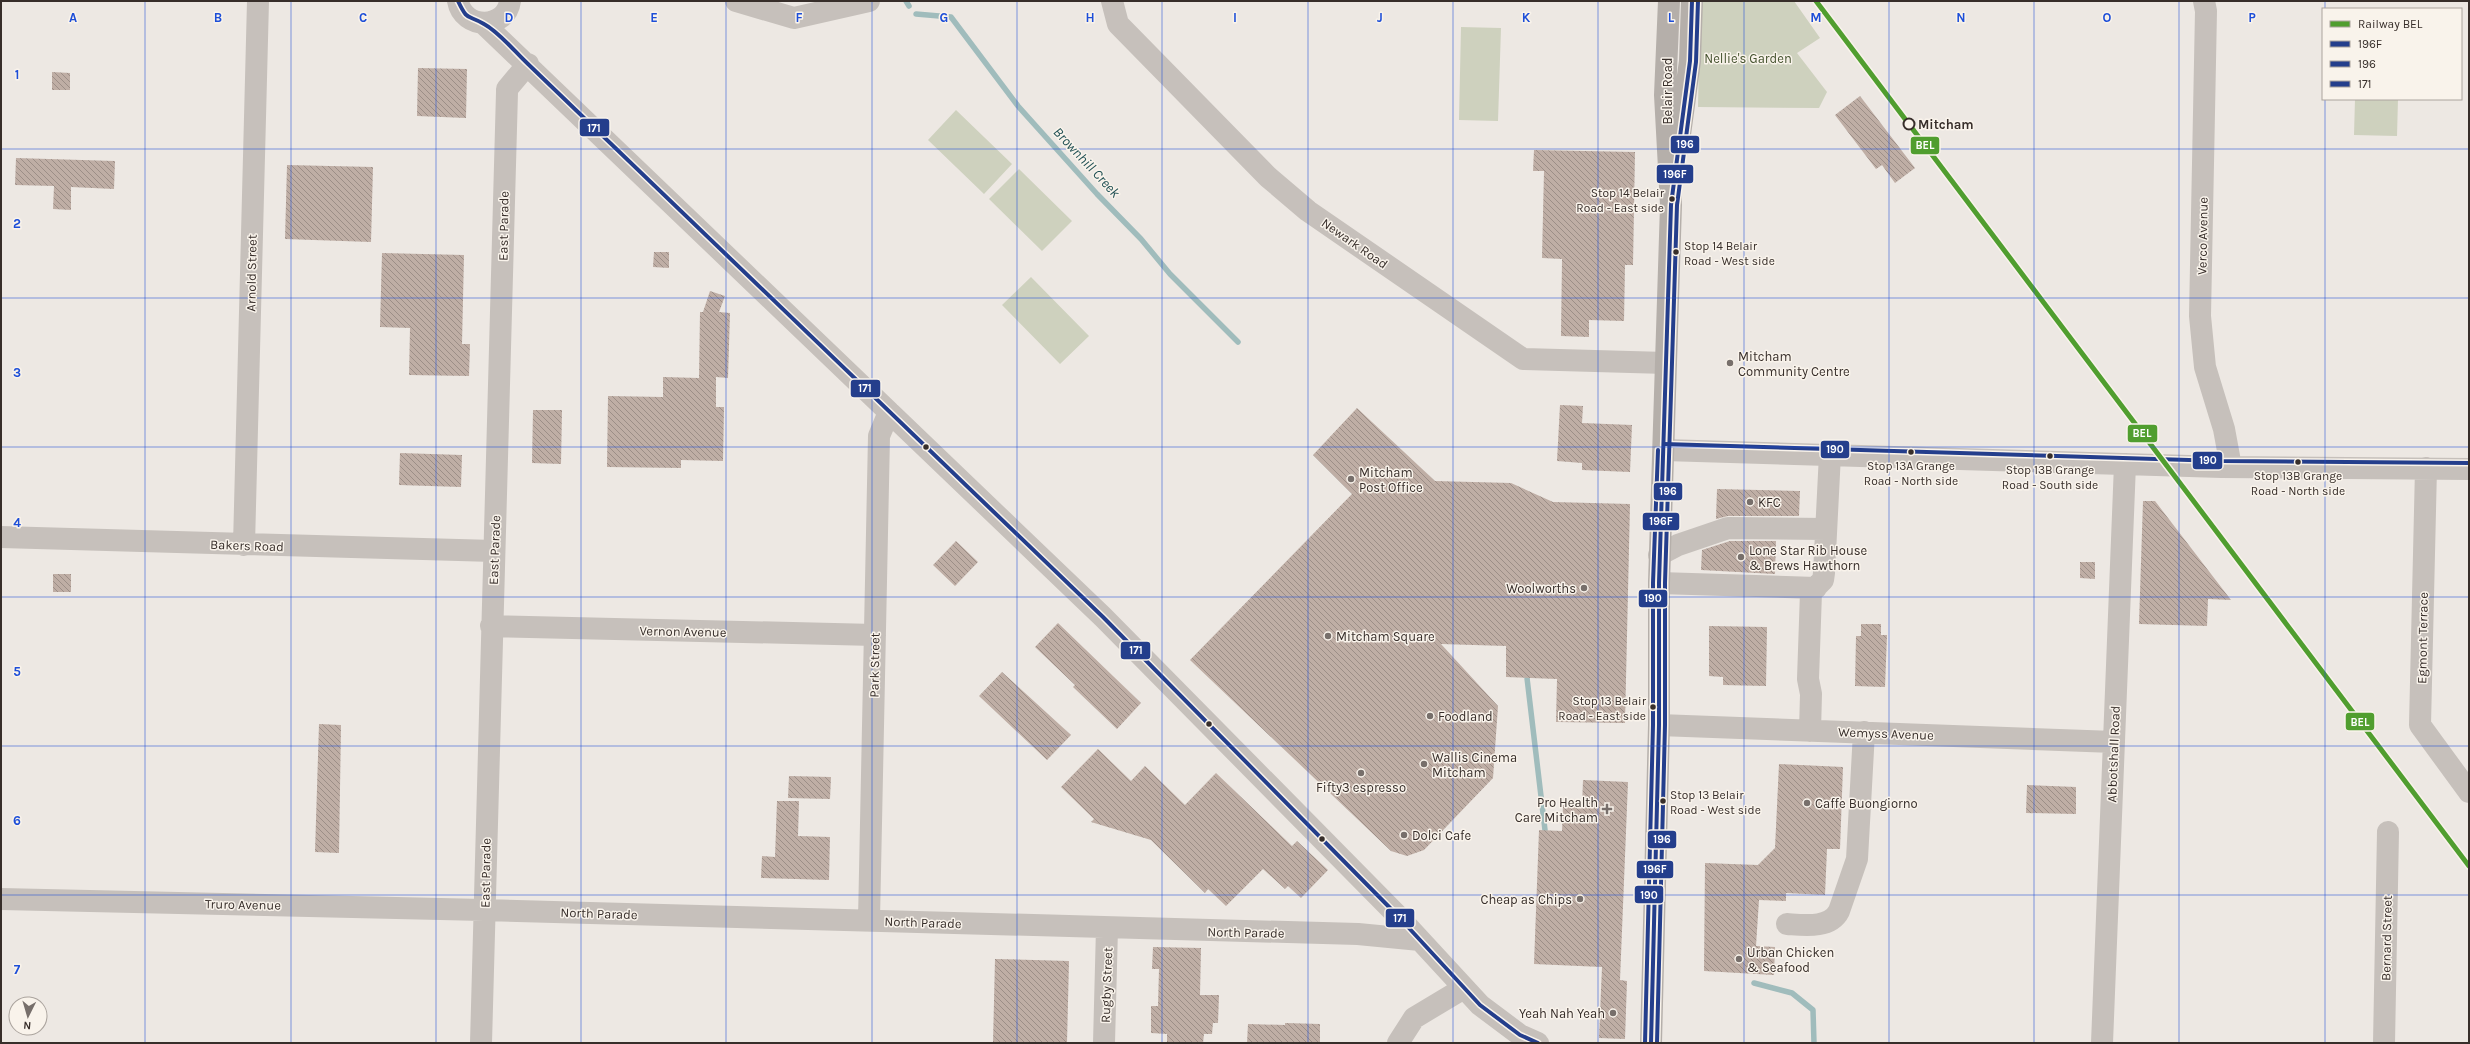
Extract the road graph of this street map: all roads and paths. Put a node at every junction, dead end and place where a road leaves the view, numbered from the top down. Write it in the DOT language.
graph roads {
  1 [pos="258,1"];
  2 [pos="458,1"];
  3 [pos="736,1"];
  4 [pos="869,1"];
  5 [pos="1112,1"];
  6 [pos="1669,1"];
  7 [pos="1692,1"];
  8 [pos="2204,1"];
  9 [pos="508,8"];
  10 [pos="484,24"];
  11 [pos="528,64"];
  12 [pos="1671,204"];
  13 [pos="1666,364"];
  14 [pos="889,412"];
  15 [pos="1664,450"];
  16 [pos="1830,454"];
  17 [pos="2125,464"];
  18 [pos="2231,467"];
  19 [pos="2426,468"];
  20 [pos="2469,469"];
  21 [pos="1826,529"];
  22 [pos="1,537"];
  23 [pos="244,545"];
  24 [pos="494,551"];
  25 [pos="1659,555"];
  26 [pos="1659,583"];
  27 [pos="1816,588"];
  28 [pos="491,626"];
  29 [pos="874,635"];
  30 [pos="1659,725"];
  31 [pos="1810,731"];
  32 [pos="1864,732"];
  33 [pos="2114,742"];
  34 [pos="2469,792"];
  35 [pos="2388,832"];
  36 [pos="1379,897"];
  37 [pos="1,899"];
  38 [pos="484,910"];
  39 [pos="869,920"];
  40 [pos="1787,924"];
  41 [pos="1107,928"];
  42 [pos="1360,934"];
  43 [pos="1420,940"];
  44 [pos="1464,988"];
  45 [pos="481,1043"];
  46 [pos="1104,1043"];
  47 [pos="1398,1043"];
  48 [pos="1538,1043"];
  49 [pos="1651,1043"];
  50 [pos="2102,1043"];
  51 [pos="2384,1043"];
  1 -- 23 [label="street, Arnold Street"];
  2 -- 10 [label="street"];
  3 -- 4 [label="street"];
  5 -- 13 [label="street, Newark Road"];
  6 -- 12 [label="main road, Belair Road"];
  7 -- 12 [label="main road, Belair Road"];
  8 -- 18 [label="street, Verco Avenue"];
  9 -- 10 [label="street"];
  9 -- 11 [label="street"];
  10 -- 11 [label="street"];
  11 -- 14 [label="street"];
  11 -- 24 [label="street, East Parade"];
  12 -- 13 [label="main road, Belair Road"];
  13 -- 15 [label="main road, Belair Road"];
  14 -- 29 [label="street, Park Street"];
  14 -- 36 [label="street"];
  15 -- 16 [label="street"];
  15 -- 25 [label="main road, Belair Road"];
  16 -- 17 [label="street"];
  16 -- 21 [label="street"];
  17 -- 18 [label="street"];
  17 -- 33 [label="street, Abbotshall Road"];
  18 -- 19 [label="street"];
  19 -- 20 [label="street"];
  19 -- 34 [label="street, Egmont Terrace"];
  21 -- 25 [label="street"];
  21 -- 27 [label="street"];
  22 -- 23 [label="street, Bakers Road"];
  23 -- 24 [label="street, Bakers Road"];
  24 -- 28 [label="street, East Parade"];
  25 -- 26 [label="main road, Belair Road"];
  26 -- 27 [label="street"];
  26 -- 30 [label="main road, Belair Road"];
  27 -- 31 [label="street"];
  28 -- 29 [label="street, Vernon Avenue"];
  28 -- 38 [label="street, East Parade"];
  29 -- 39 [label="street, Park Street"];
  30 -- 31 [label="street, Wemyss Avenue"];
  30 -- 49 [label="main road, Belair Road"];
  31 -- 32 [label="street, Wemyss Avenue"];
  32 -- 33 [label="street, Wemyss Avenue"];
  32 -- 40 [label="street"];
  33 -- 50 [label="street, Abbotshall Road"];
  35 -- 51 [label="street, Bernard Street"];
  36 -- 42 [label="street"];
  36 -- 43 [label="street"];
  37 -- 38 [label="street, Truro Avenue"];
  38 -- 39 [label="street, North Parade"];
  38 -- 45 [label="street, East Parade"];
  39 -- 41 [label="street, North Parade"];
  41 -- 42 [label="street, North Parade"];
  41 -- 46 [label="street, Rugby Street"];
  42 -- 43 [label="street, North Parade"];
  43 -- 44 [label="street"];
  44 -- 47 [label="street"];
  44 -- 48 [label="street"];
}
